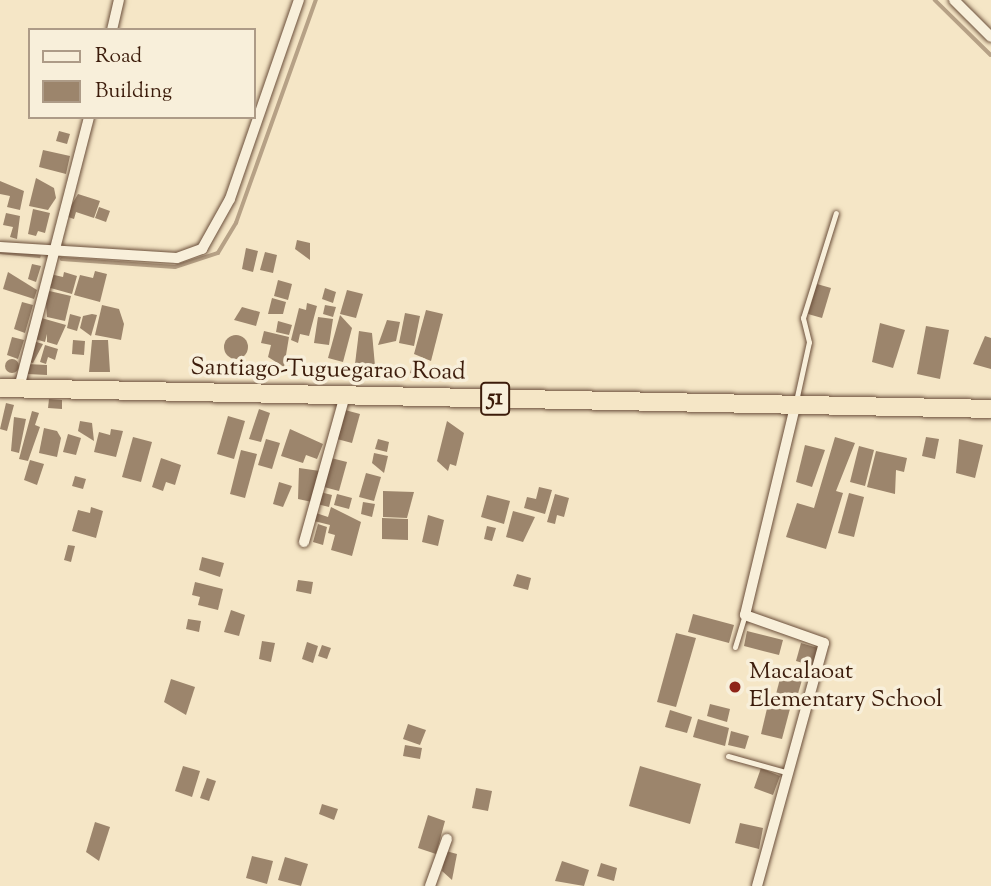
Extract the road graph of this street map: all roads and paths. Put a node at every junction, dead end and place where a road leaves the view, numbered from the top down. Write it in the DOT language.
graph roads {
  1 [pos="119,0"];
  2 [pos="299,0"];
  3 [pos="954,0"];
  4 [pos="112,28"];
  5 [pos="991,37"];
  6 [pos="88,119"];
  7 [pos="836,213"];
  8 [pos="0,247"];
  9 [pos="53,250"];
  10 [pos="0,388"];
  11 [pos="19,388"];
  12 [pos="345,396"];
  13 [pos="795,406"];
  14 [pos="991,410"];
  15 [pos="304,542"];
  16 [pos="745,615"];
  17 [pos="735,647"];
  18 [pos="728,756"];
  19 [pos="789,773"];
  20 [pos="447,839"];
  21 [pos="430,886"];
  22 [pos="757,886"];
  1 -- 4 [label="street"];
  2 -- 9 [label="street"];
  3 -- 5 [label="street"];
  6 -- 9 [label="street"];
  7 -- 13 [label="lane"];
  8 -- 9 [label="street"];
  9 -- 11 [label="street"];
  10 -- 11 [label="highway, Santiago-Tuguegarao Road / 51"];
  11 -- 12 [label="highway, Santiago-Tuguegarao Road / 51"];
  12 -- 13 [label="highway, Santiago-Tuguegarao Road / 51"];
  12 -- 15 [label="street"];
  13 -- 14 [label="highway, Santiago-Tuguegarao Road / 51"];
  13 -- 16 [label="street"];
  16 -- 17 [label="lane"];
  16 -- 19 [label="street"];
  18 -- 19 [label="lane"];
  19 -- 22 [label="street"];
  20 -- 21 [label="street"];
}
